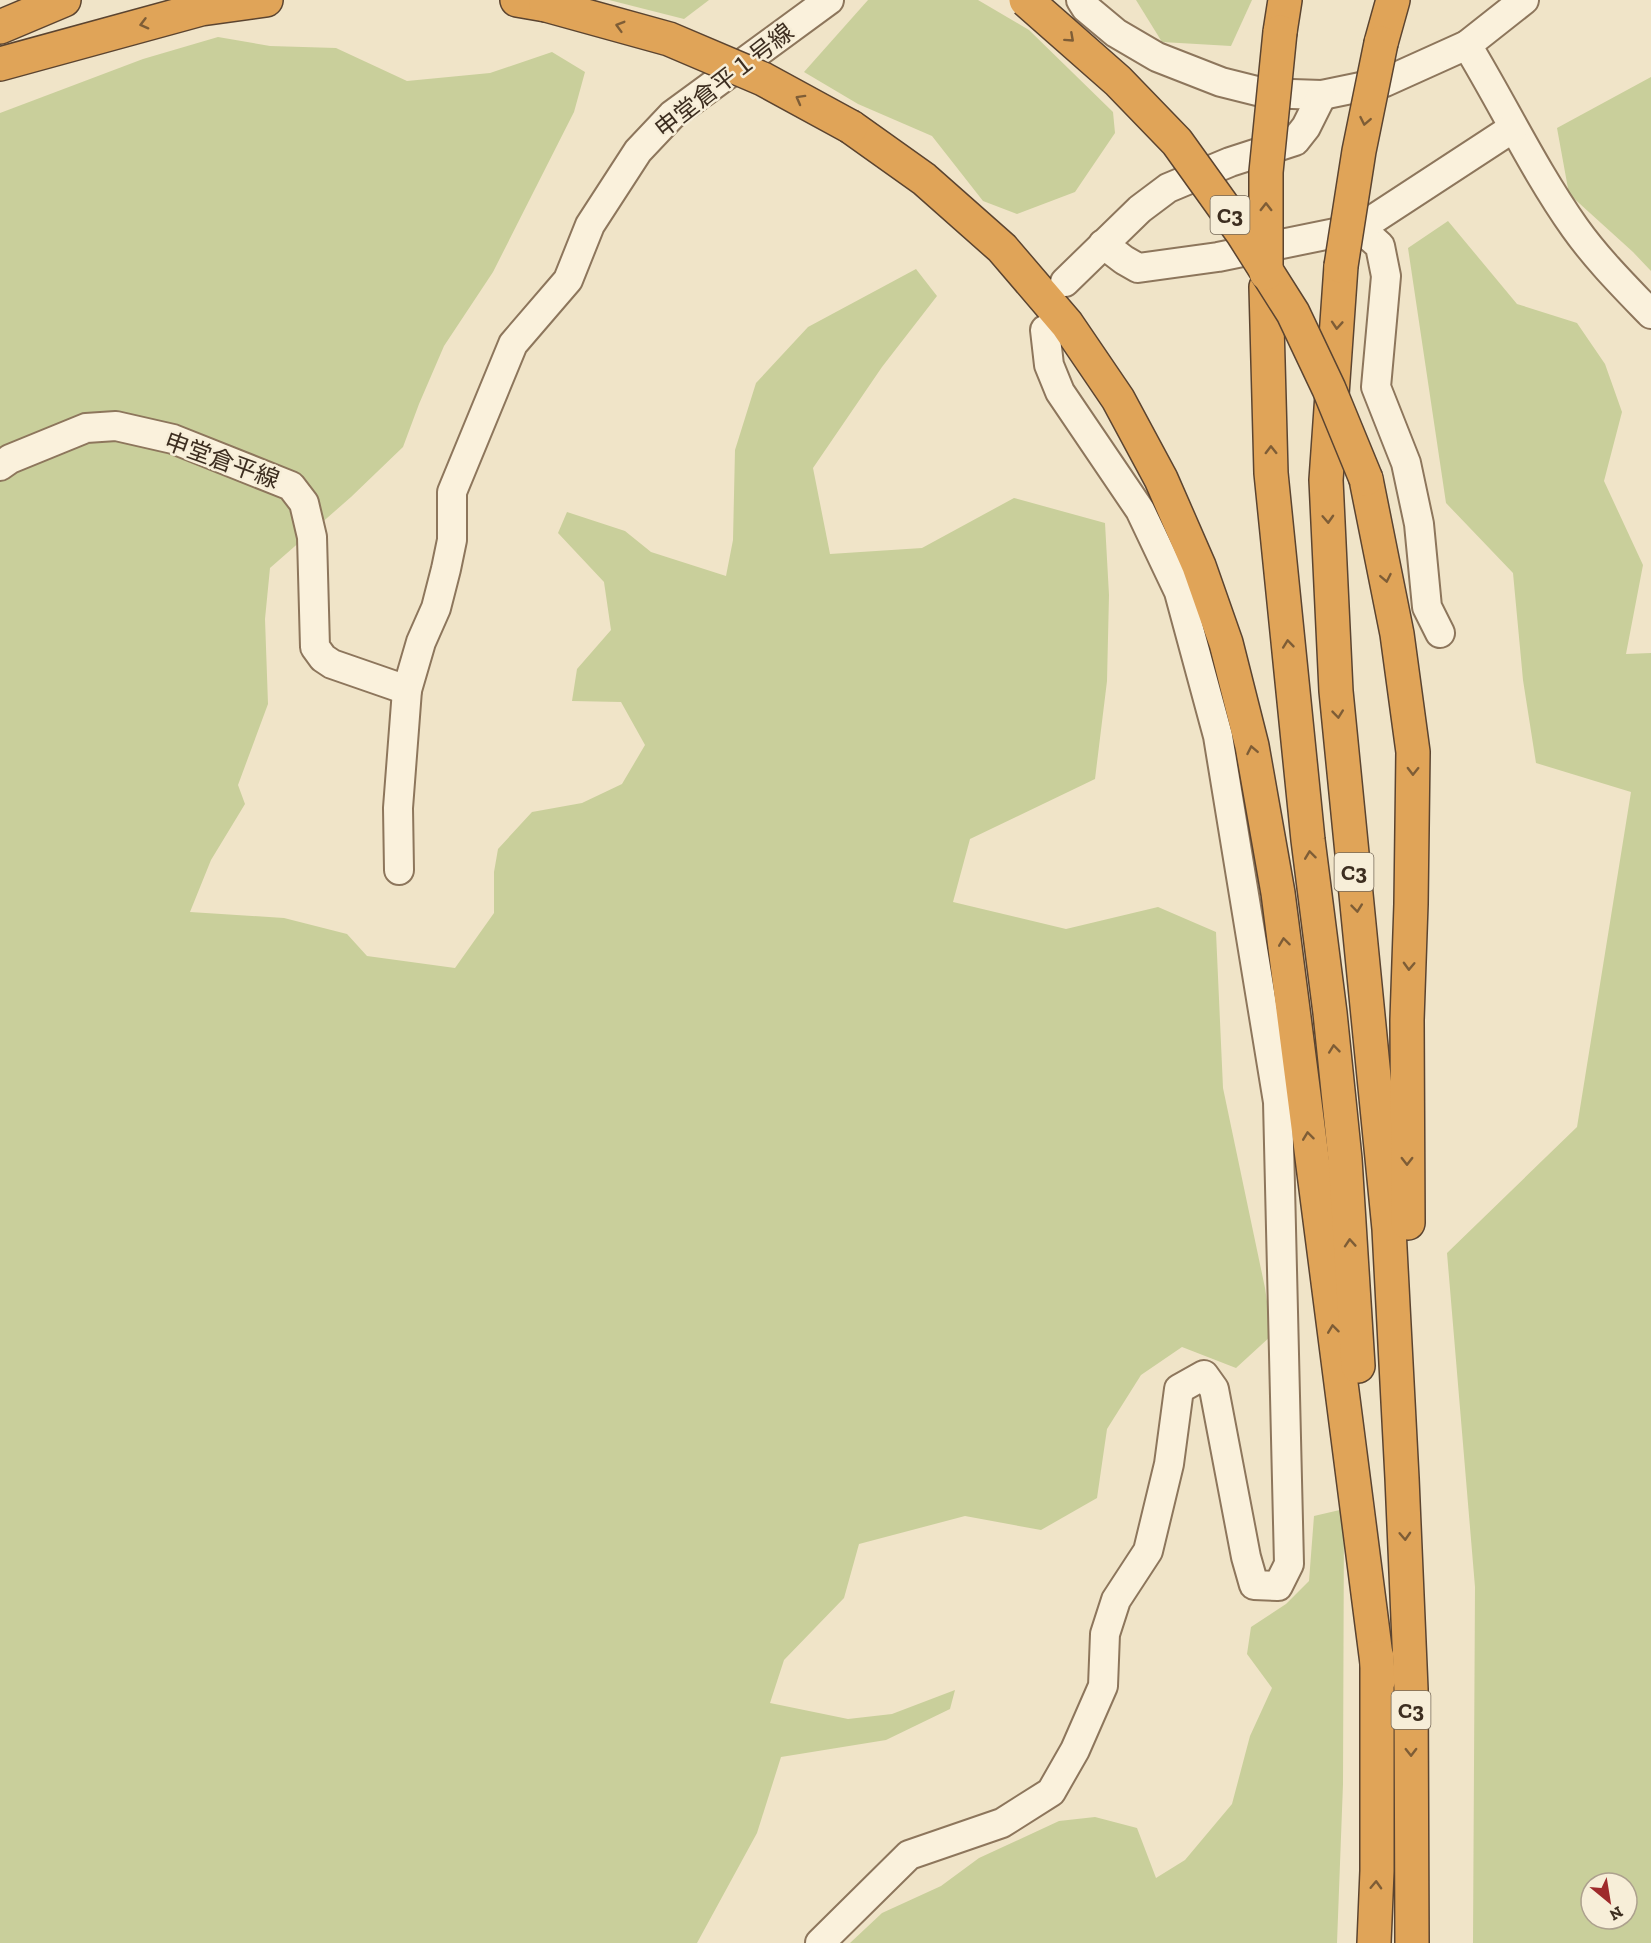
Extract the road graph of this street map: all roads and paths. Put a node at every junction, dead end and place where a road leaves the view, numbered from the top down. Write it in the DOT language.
graph roads {
  1 [pos="64,0"];
  2 [pos="266,0"];
  3 [pos="829,0"];
  4 [pos="1026,0"];
  5 [pos="1081,0"];
  6 [pos="1285,0"];
  7 [pos="1393,0"];
  8 [pos="1524,0"];
  9 [pos="531,2"];
  10 [pos="0,27"];
  11 [pos="1467,45"];
  12 [pos="0,64"];
  13 [pos="1322,95"];
  14 [pos="1513,128"];
  15 [pos="1360,228"];
  16 [pos="1103,244"];
  17 [pos="1065,282"];
  18 [pos="1651,314"];
  19 [pos="1045,330"];
  20 [pos="0,466"];
  21 [pos="1440,633"];
  22 [pos="407,690"];
  23 [pos="399,870"];
  24 [pos="1402,1478"];
  25 [pos="1379,1679"];
  26 [pos="820,1943"];
  27 [pos="1374,1943"];
  28 [pos="1412,1943"];
  1 -- 10 [label="highway"];
  2 -- 12 [label="highway, one-way"];
  3 -- 22 [label="street, 申堂倉平１号線"];
  4 -- 24 [label="highway, C3, one-way, bridge"];
  5 -- 13 [label="street"];
  25 -- 6 [label="highway, one-way, bridge"];
  7 -- 24 [label="highway, C3, one-way, bridge"];
  8 -- 11 [label="street"];
  25 -- 9 [label="highway, one-way, bridge"];
  11 -- 13 [label="street"];
  11 -- 14 [label="street"];
  13 -- 16 [label="street"];
  14 -- 15 [label="street"];
  14 -- 18 [label="street"];
  15 -- 16 [label="street"];
  15 -- 21 [label="street"];
  16 -- 17 [label="street"];
  19 -- 26 [label="street"];
  20 -- 22 [label="street, 申堂倉平線"];
  22 -- 23 [label="street, 申堂倉平１号線"];
  24 -- 28 [label="highway, C3, one-way"];
  27 -- 25 [label="highway, C3, one-way"];
}
